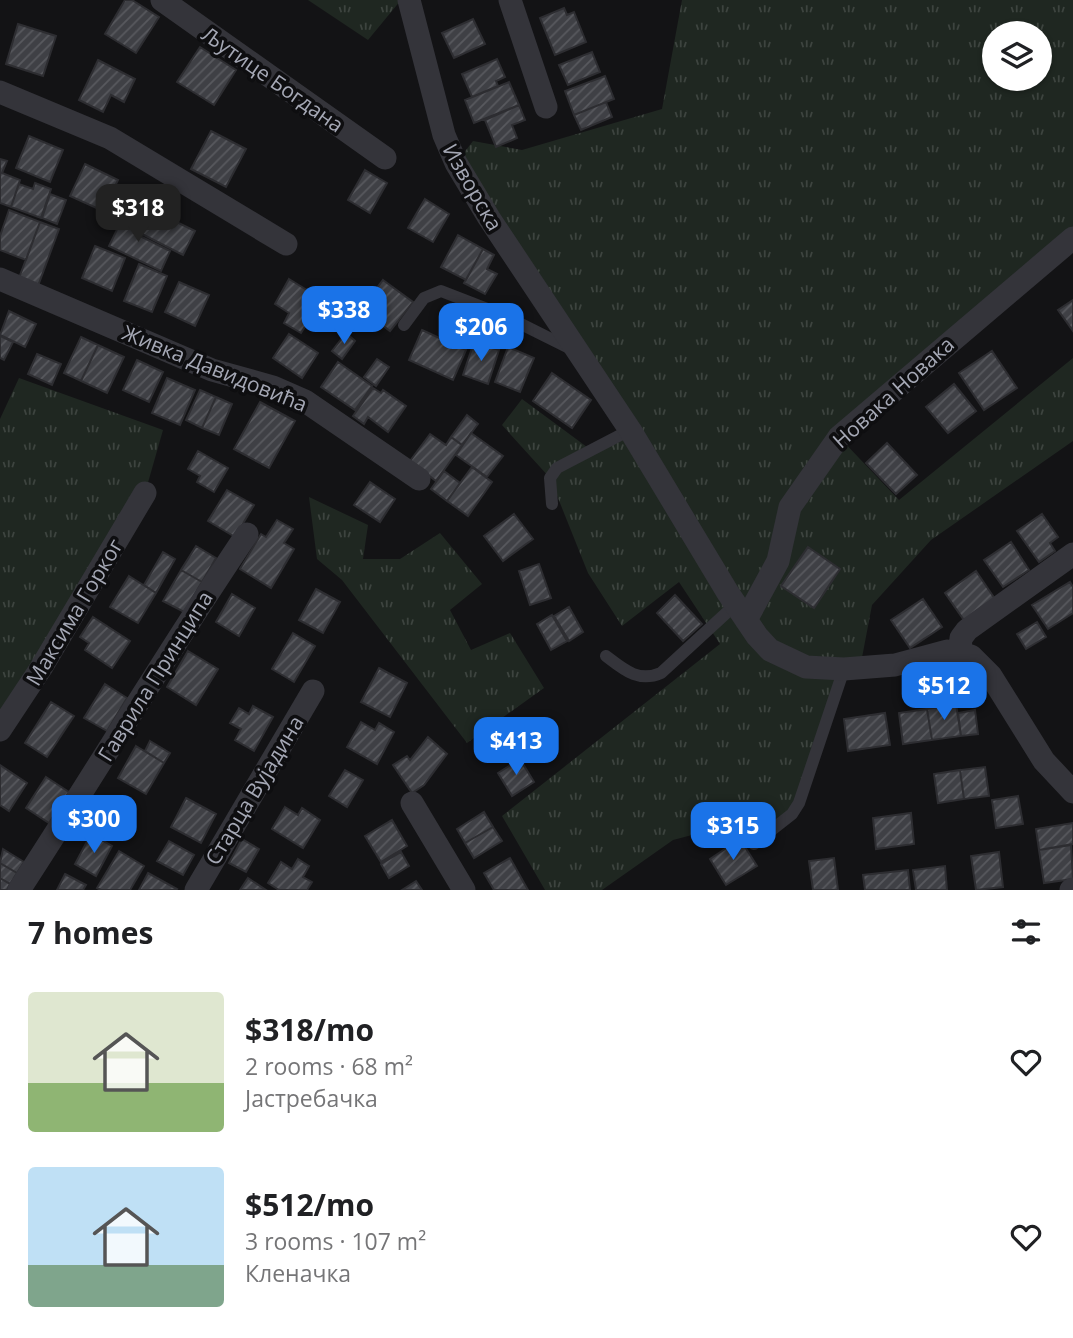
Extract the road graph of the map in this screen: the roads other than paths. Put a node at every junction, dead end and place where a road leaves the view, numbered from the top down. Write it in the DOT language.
graph roads {
  1 [pos="162,0"];
  2 [pos="409,0"];
  3 [pos="510,0"];
  4 [pos="0,92"];
  5 [pos="546,107"];
  6 [pos="385,158"];
  7 [pos="1073,238"];
  8 [pos="286,244"];
  9 [pos="0,279"];
  10 [pos="404,325"];
  11 [pos="580,354"];
  12 [pos="630,430"];
  13 [pos="419,479"];
  14 [pos="145,493"];
  15 [pos="552,504"];
  16 [pos="247,534"];
  17 [pos="1073,554"];
  18 [pos="740,612"];
  19 [pos="960,652"];
  20 [pos="606,656"];
  21 [pos="844,669"];
  22 [pos="313,691"];
  23 [pos="0,730"];
  24 [pos="1073,792"];
  25 [pos="412,803"];
  26 [pos="754,844"];
  27 [pos="19,890"];
  28 [pos="196,890"];
  29 [pos="464,890"];
  1 -- 6 [label="street, Љутице Богдана"];
  2 -- 11 [label="street, Изворска"];
  3 -- 5 [label="street"];
  4 -- 8 [label="street"];
  7 -- 18 [label="street, Новака Новака"];
  9 -- 13 [label="street, Живка Давидовића"];
  10 -- 11 [label="lane, Изворска"];
  11 -- 12 [label="street, Изворска"];
  12 -- 15 [label="lane"];
  12 -- 18 [label="street, Изворска"];
  14 -- 23 [label="street, Максима Горког"];
  16 -- 27 [label="street, Гаврила Принципа"];
  17 -- 19 [label="street"];
  18 -- 20 [label="lane"];
  18 -- 21 [label="street, Изворска"];
  19 -- 21 [label="street, Изворска"];
  19 -- 24 [label="street"];
  21 -- 26 [label="lane"];
  22 -- 28 [label="street, Старца Вујадина"];
  25 -- 29 [label="street"];
}
